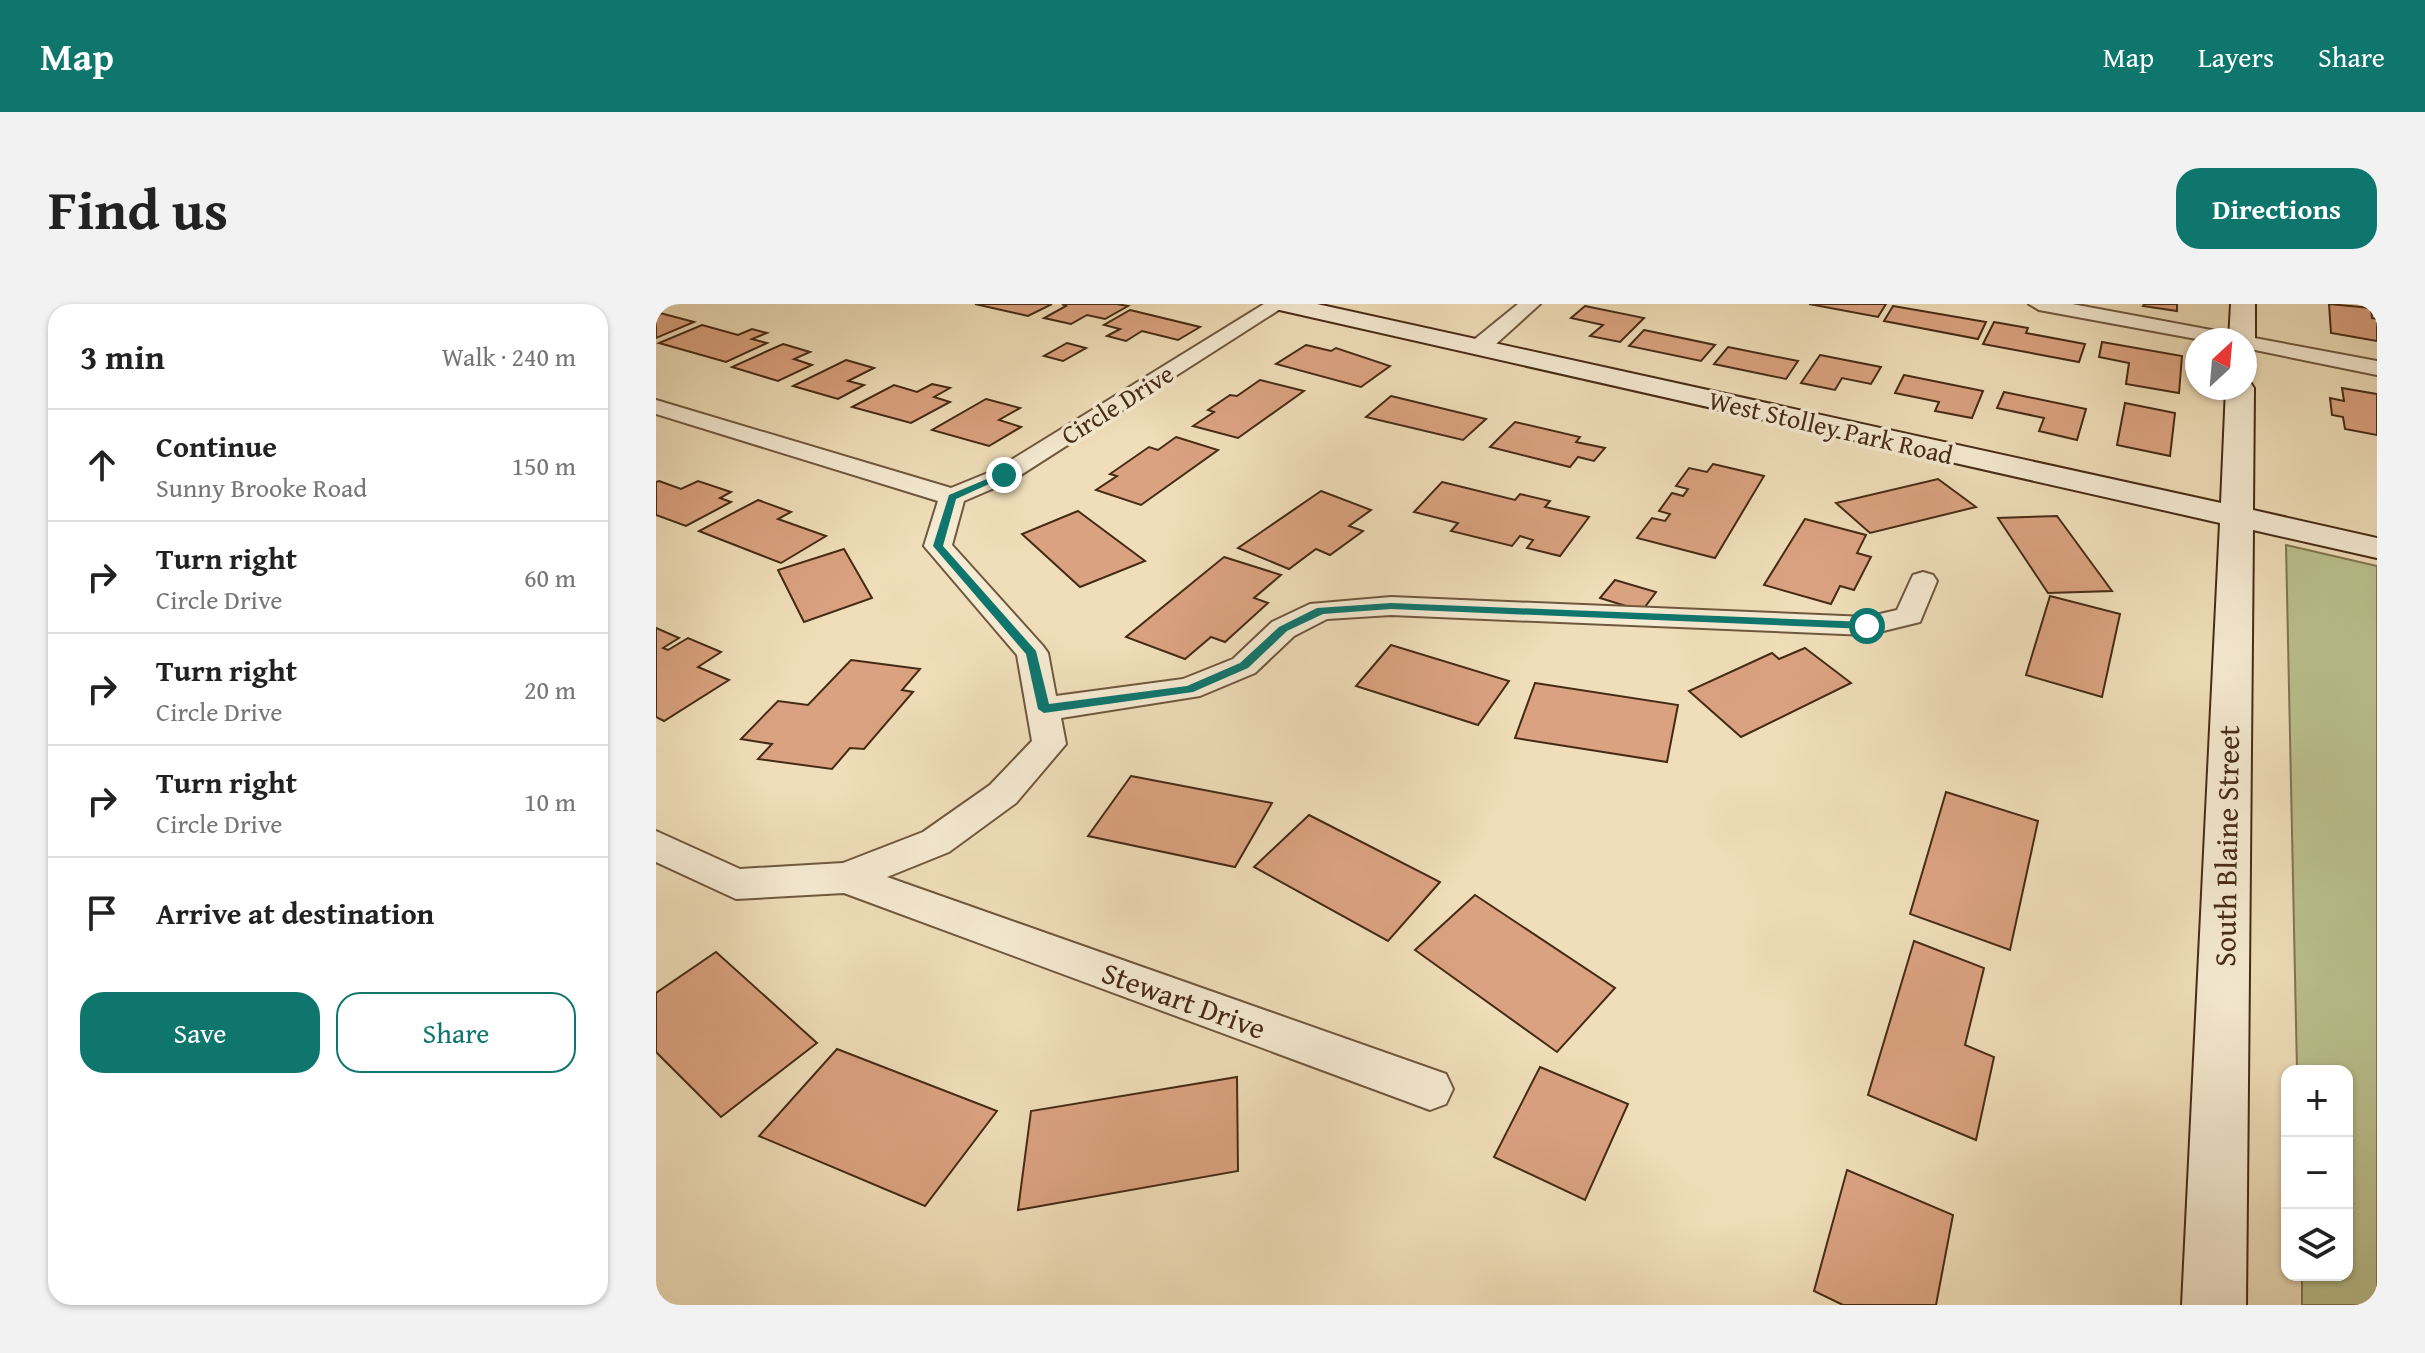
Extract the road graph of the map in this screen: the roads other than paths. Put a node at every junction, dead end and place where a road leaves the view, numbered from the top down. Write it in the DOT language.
graph roads {
  1 [pos="1278,304"];
  2 [pos="1284,304"];
  3 [pos="1530,304"];
  4 [pos="2039,304"];
  5 [pos="2243,304"];
  6 [pos="2242,328"];
  7 [pos="2185,331"];
  8 [pos="2257,344"];
  9 [pos="1478,348"];
  10 [pos="2377,368"];
  11 [pos="2239,400"];
  12 [pos="656,407"];
  13 [pos="952,497"];
  14 [pos="2234,517"];
  15 [pos="2377,548"];
  16 [pos="1923,581"];
  17 [pos="1044,709"];
  18 [pos="656,845"];
  19 [pos="846,878"];
  20 [pos="1430,1089"];
  21 [pos="2214,1305"];
  1 -- 13 [label="street, Circle Drive"];
  2 -- 9 [label="main road, West Stolley Park Road"];
  3 -- 9 [label="street"];
  4 -- 7 [label="street"];
  5 -- 6 [label="main road"];
  8 -- 10 [label="street"];
  9 -- 14 [label="main road, West Stolley Park Road"];
  11 -- 14 [label="main road, South Blaine Street"];
  12 -- 13 [label="street"];
  13 -- 17 [label="street"];
  14 -- 15 [label="main road, West Stolley Park Road"];
  14 -- 21 [label="main road, South Blaine Street"];
  16 -- 17 [label="street"];
  17 -- 19 [label="street"];
  18 -- 19 [label="street"];
  19 -- 20 [label="street, Stewart Drive"];
}
